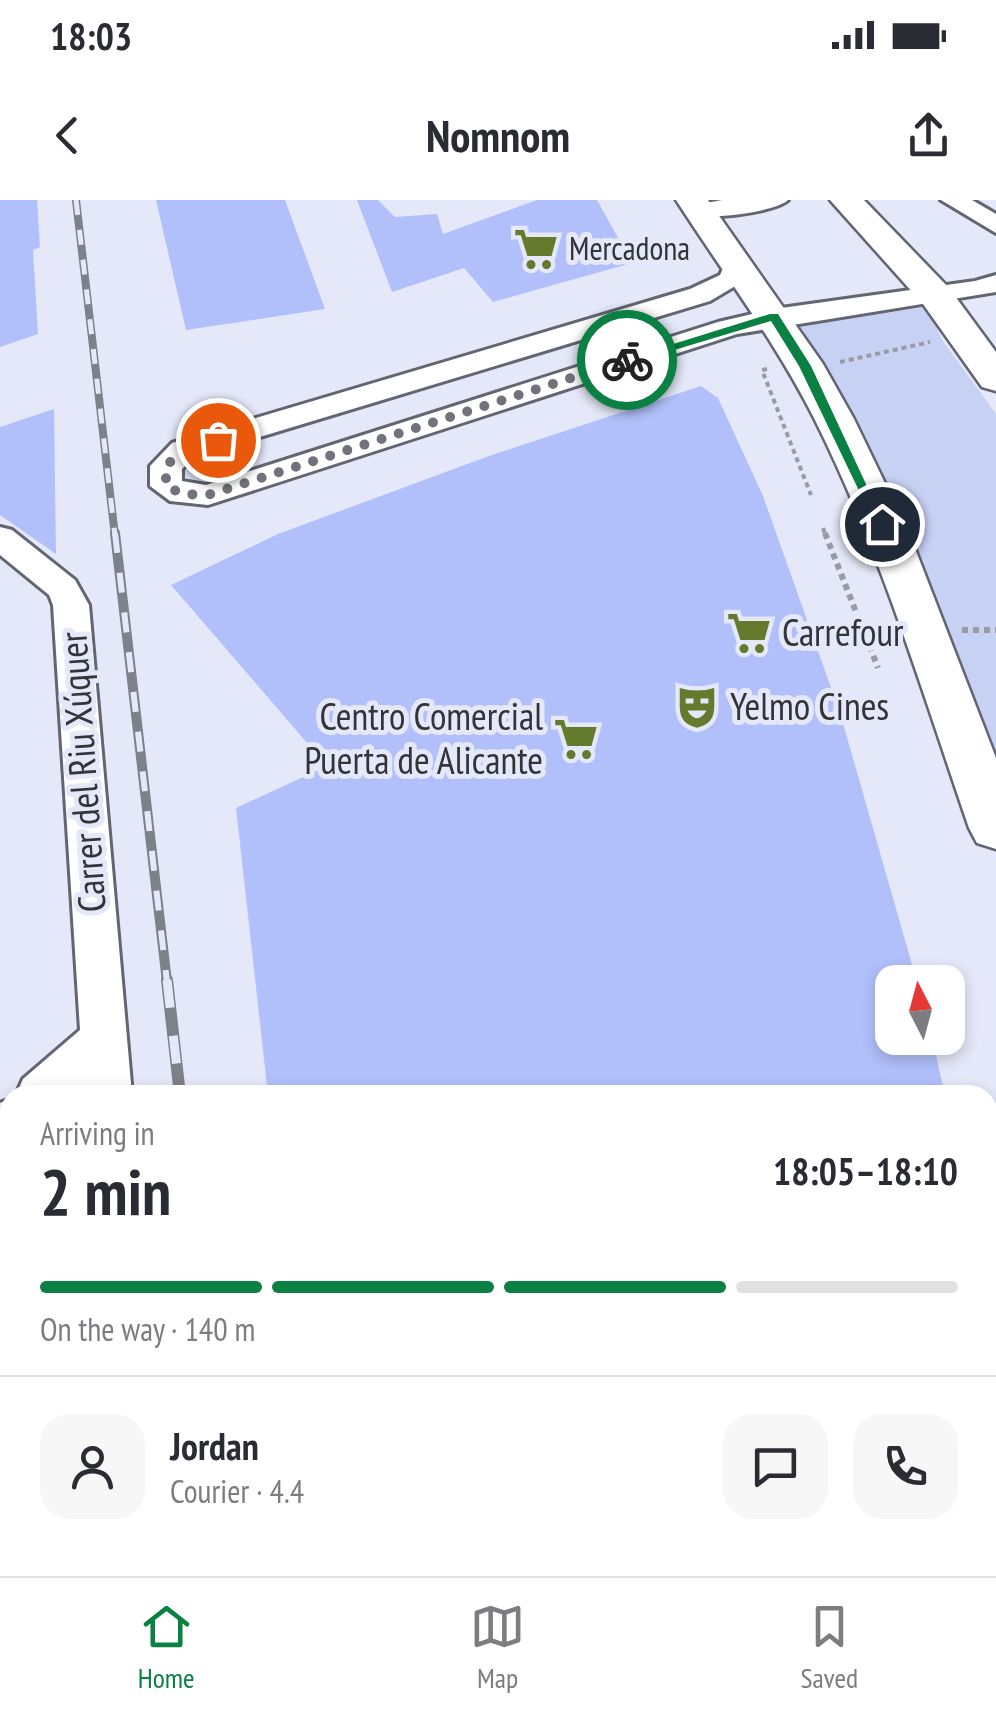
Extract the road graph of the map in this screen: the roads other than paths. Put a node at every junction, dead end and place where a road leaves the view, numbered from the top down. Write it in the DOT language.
graph roads {
  1 [pos="775,200"];
  2 [pos="846,200"];
  3 [pos="954,200"];
  4 [pos="696,206"];
  5 [pos="996,225"];
  6 [pos="736,265"];
  7 [pos="996,283"];
  8 [pos="936,296"];
  9 [pos="644,312"];
  10 [pos="774,317"];
  11 [pos="704,335"];
  12 [pos="996,379"];
  13 [pos="326,410"];
  14 [pos="353,450"];
  15 [pos="0,538"];
  16 [pos="996,828"];
  17 [pos="104,1038"];
  18 [pos="51,1085"];
  19 [pos="107,1085"];
  1 -- 4 [label="street"];
  2 -- 8 [label="main road"];
  3 -- 5 [label="street"];
  4 -- 6 [label="main road"];
  6 -- 9 [label="street"];
  6 -- 10 [label="main road"];
  7 -- 8 [label="street"];
  8 -- 10 [label="street"];
  8 -- 12 [label="main road"];
  9 -- 11 [label="street"];
  9 -- 13 [label="street"];
  10 -- 11 [label="street"];
  10 -- 16 [label="main road"];
  11 -- 14 [label="street"];
  13 -- 14 [label="street"];
  13 -- 14 [label="street"];
  15 -- 17 [label="street, Carrer del Riu Xúquer"];
  17 -- 18 [label="street"];
  17 -- 19 [label="street, Carrer del Riu Xúquer"];
}
